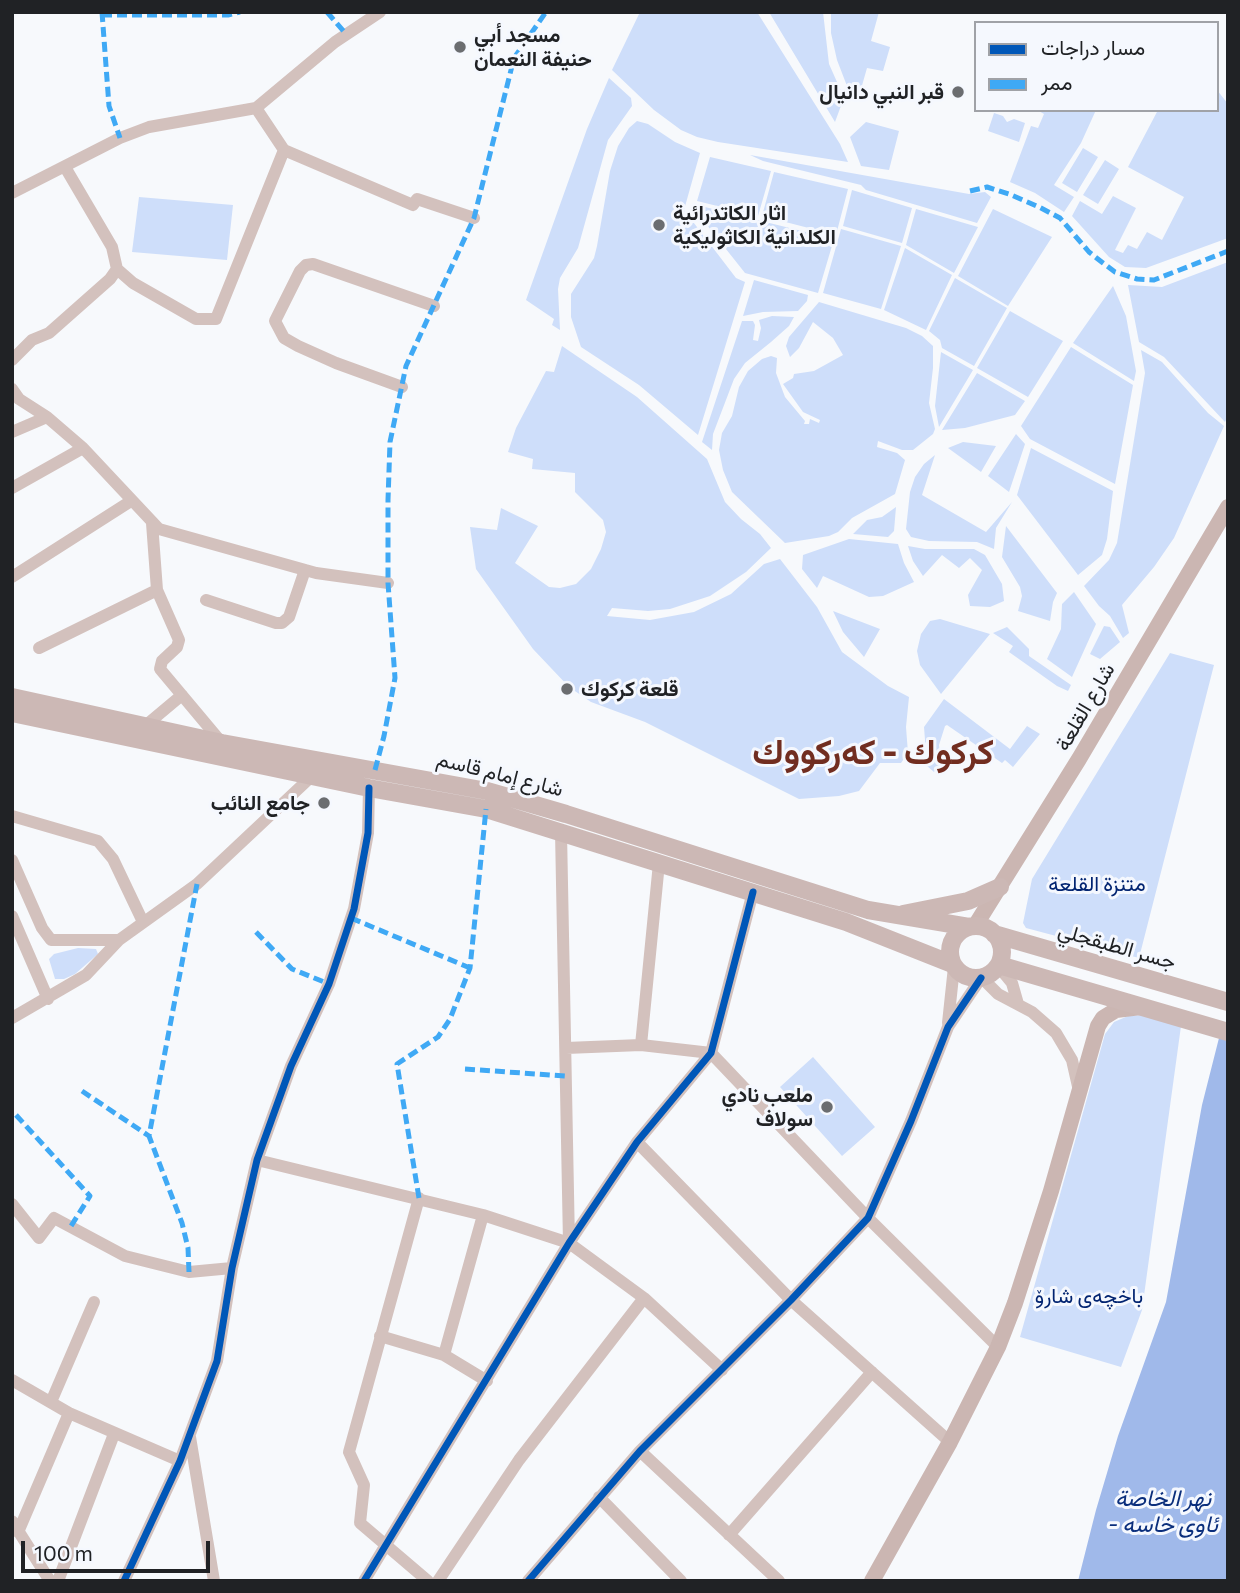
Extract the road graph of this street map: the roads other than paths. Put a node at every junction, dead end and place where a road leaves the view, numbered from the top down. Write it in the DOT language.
graph roads {
  1 [pos="380,12"];
  2 [pos="256,108"];
  3 [pos="284,150"];
  4 [pos="65,167"];
  5 [pos="12,193"];
  6 [pos="474,218"];
  7 [pos="117,269"];
  8 [pos="434,306"];
  9 [pos="12,360"];
  10 [pos="402,387"];
  11 [pos="12,389"];
  12 [pos="47,416"];
  13 [pos="12,432"];
  14 [pos="83,448"];
  15 [pos="12,488"];
  16 [pos="131,501"];
  17 [pos="1228,507"];
  18 [pos="152,523"];
  19 [pos="305,570"];
  20 [pos="12,577"];
  21 [pos="388,583"];
  22 [pos="157,590"];
  23 [pos="206,600"];
  24 [pos="39,648"];
  25 [pos="181,695"];
  26 [pos="12,697"];
  27 [pos="12,713"];
  28 [pos="145,726"];
  29 [pos="222,743"];
  30 [pos="312,776"];
  31 [pos="369,788"];
  32 [pos="12,816"];
  33 [pos="561,832"];
  34 [pos="12,860"];
  35 [pos="659,863"];
  36 [pos="1000,887"];
  37 [pos="753,892"];
  38 [pos="12,916"];
  39 [pos="894,916"];
  40 [pos="143,922"];
  41 [pos="972,927"];
  42 [pos="994,934"];
  43 [pos="119,940"];
  44 [pos="998,965"];
  45 [pos="953,966"];
  46 [pos="982,978"];
  47 [pos="48,999"];
  48 [pos="1228,1002"];
  49 [pos="1018,1004"];
  50 [pos="1143,1007"];
  51 [pos="12,1018"];
  52 [pos="948,1027"];
  53 [pos="1228,1032"];
  54 [pos="641,1045"];
  55 [pos="566,1048"];
  56 [pos="711,1053"];
  57 [pos="1079,1091"];
  58 [pos="637,1142"];
  59 [pos="257,1160"];
  60 [pos="419,1198"];
  61 [pos="12,1204"];
  62 [pos="483,1215"];
  63 [pos="868,1218"];
  64 [pos="569,1243"];
  65 [pos="232,1268"];
  66 [pos="643,1298"];
  67 [pos="792,1300"];
  68 [pos="94,1302"];
  69 [pos="380,1336"];
  70 [pos="998,1347"];
  71 [pos="444,1355"];
  72 [pos="722,1370"];
  73 [pos="872,1372"];
  74 [pos="12,1380"];
  75 [pos="487,1381"];
  76 [pos="51,1402"];
  77 [pos="69,1413"];
  78 [pos="114,1434"];
  79 [pos="190,1437"];
  80 [pos="950,1442"];
  81 [pos="640,1451"];
  82 [pos="180,1461"];
  83 [pos="599,1497"];
  84 [pos="15,1527"];
  85 [pos="729,1535"];
  86 [pos="386,1546"];
  87 [pos="50,1581"];
  88 [pos="58,1581"];
  89 [pos="124,1581"];
  90 [pos="214,1581"];
  91 [pos="364,1581"];
  92 [pos="428,1581"];
  93 [pos="438,1581"];
  94 [pos="528,1581"];
  95 [pos="681,1581"];
  96 [pos="779,1581"];
  97 [pos="873,1581"];
  1 -- 2 [label="street"];
  2 -- 3 [label="street"];
  2 -- 4 [label="street"];
  3 -- 6 [label="street"];
  3 -- 7 [label="street"];
  4 -- 5 [label="street"];
  4 -- 7 [label="street"];
  7 -- 9 [label="street"];
  8 -- 10 [label="street"];
  11 -- 12 [label="street"];
  12 -- 13 [label="street"];
  12 -- 14 [label="street"];
  14 -- 15 [label="street"];
  14 -- 16 [label="street"];
  16 -- 18 [label="street"];
  16 -- 20 [label="street"];
  17 -- 36 [label="street, شارع القلعة"];
  18 -- 19 [label="street"];
  18 -- 22 [label="street"];
  19 -- 21 [label="street"];
  19 -- 23 [label="street"];
  22 -- 24 [label="street"];
  22 -- 25 [label="street"];
  25 -- 28 [label="street"];
  25 -- 29 [label="street"];
  26 -- 28 [label="main road, شارع إمام قاسم"];
  27 -- 30 [label="main road, شارع إمام قاسم"];
  28 -- 29 [label="main road, شارع إمام قاسم"];
  29 -- 39 [label="main road, شارع إمام قاسم"];
  30 -- 31 [label="main road, شارع إمام قاسم"];
  30 -- 40 [label="street"];
  31 -- 33 [label="main road, شارع إمام قاسم"];
  31 -- 59 [label="street"];
  32 -- 40 [label="street"];
  33 -- 35 [label="main road, شارع إمام قاسم"];
  33 -- 55 [label="street"];
  34 -- 43 [label="street"];
  35 -- 37 [label="main road, شارع إمام قاسم"];
  35 -- 54 [label="street"];
  36 -- 39 [label="main road"];
  36 -- 41 [label="street, شارع القلعة"];
  37 -- 45 [label="main road, شارع إمام قاسم"];
  37 -- 56 [label="street"];
  38 -- 47 [label="street"];
  39 -- 41 [label="main road, شارع إمام قاسم"];
  40 -- 43 [label="street"];
  41 -- 42 [label="main road"];
  41 -- 45 [label="main road"];
  42 -- 44 [label="main road"];
  42 -- 48 [label="main road, جسر الطبقجلي"];
  43 -- 47 [label="street"];
  44 -- 46 [label="main road"];
  44 -- 49 [label="street"];
  44 -- 50 [label="main road"];
  45 -- 46 [label="main road"];
  45 -- 52 [label="street"];
  46 -- 49 [label="street"];
  46 -- 52 [label="street"];
  47 -- 51 [label="street"];
  49 -- 57 [label="street"];
  50 -- 53 [label="main road"];
  50 -- 57 [label="street"];
  52 -- 63 [label="street"];
  54 -- 55 [label="street"];
  54 -- 56 [label="street"];
  55 -- 64 [label="street"];
  56 -- 58 [label="street"];
  56 -- 63 [label="street"];
  57 -- 70 [label="street"];
  58 -- 64 [label="street"];
  58 -- 67 [label="street"];
  59 -- 60 [label="street"];
  59 -- 65 [label="street"];
  60 -- 62 [label="street"];
  60 -- 69 [label="street"];
  61 -- 65 [label="street"];
  62 -- 64 [label="street"];
  62 -- 71 [label="street"];
  63 -- 67 [label="street"];
  63 -- 70 [label="street"];
  64 -- 66 [label="street"];
  64 -- 75 [label="street"];
  65 -- 79 [label="street"];
  66 -- 72 [label="street"];
  66 -- 93 [label="street"];
  67 -- 72 [label="street"];
  67 -- 73 [label="street"];
  68 -- 76 [label="street"];
  69 -- 71 [label="street"];
  69 -- 86 [label="street"];
  70 -- 80 [label="street"];
  71 -- 75 [label="street"];
  72 -- 81 [label="street"];
  73 -- 80 [label="street"];
  73 -- 85 [label="street"];
  74 -- 76 [label="street"];
  75 -- 86 [label="street"];
  76 -- 77 [label="street"];
  77 -- 78 [label="street"];
  77 -- 84 [label="street"];
  78 -- 82 [label="street"];
  78 -- 88 [label="street"];
  79 -- 82 [label="street"];
  79 -- 90 [label="street"];
  80 -- 97 [label="street"];
  81 -- 83 [label="street"];
  81 -- 85 [label="street"];
  82 -- 89 [label="street"];
  83 -- 94 [label="street"];
  83 -- 95 [label="street"];
  84 -- 87 [label="street"];
  85 -- 96 [label="street"];
  86 -- 91 [label="street"];
  86 -- 92 [label="street"];
}
